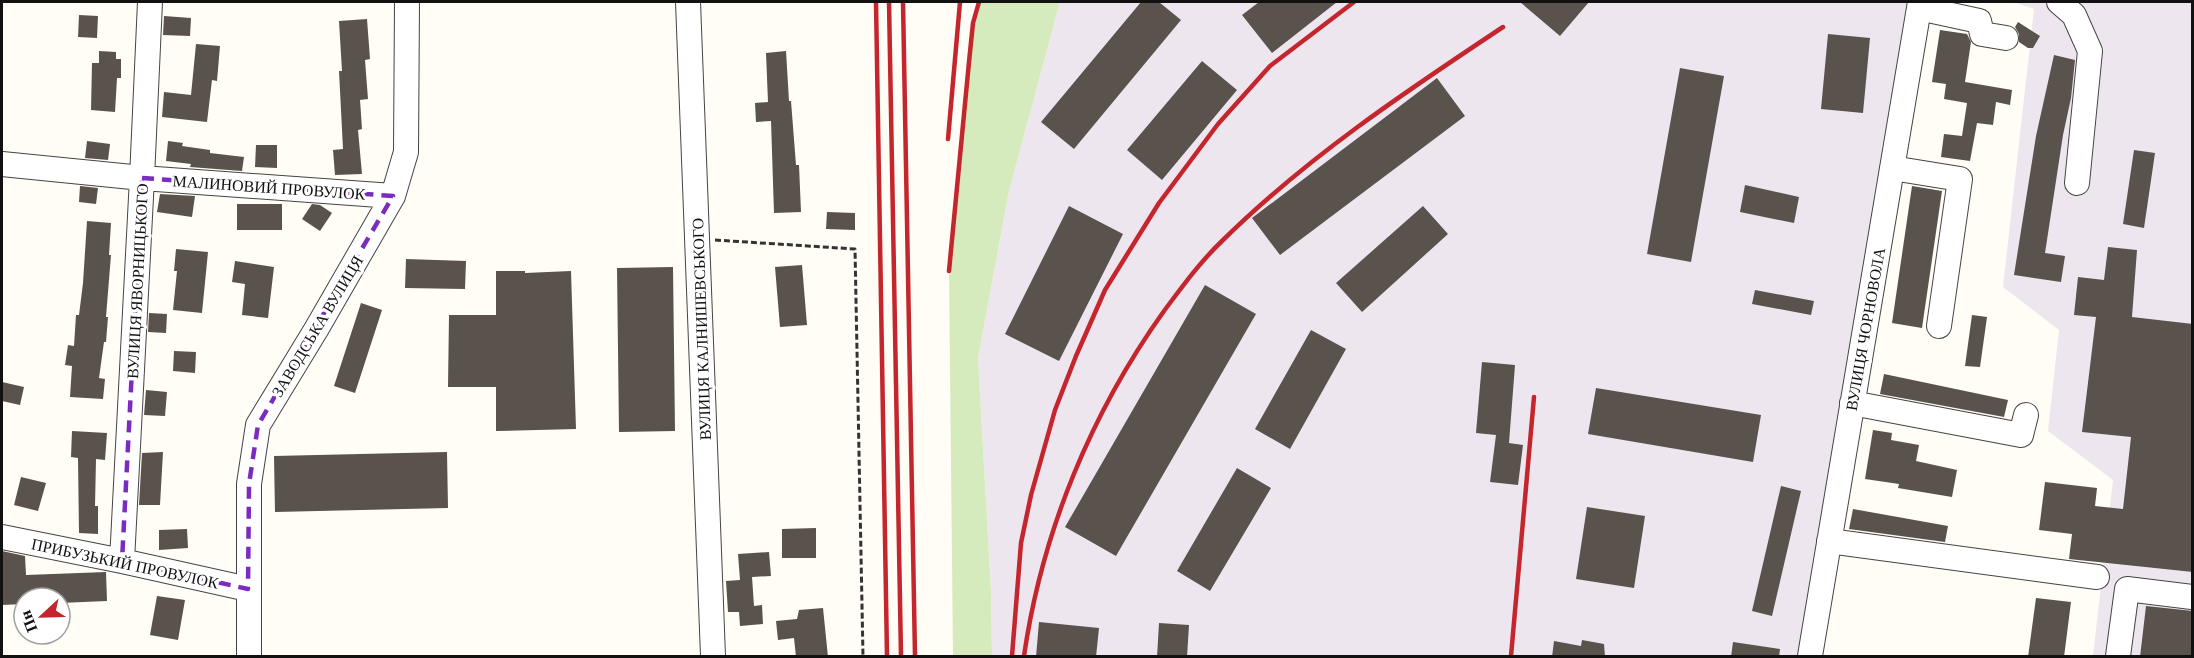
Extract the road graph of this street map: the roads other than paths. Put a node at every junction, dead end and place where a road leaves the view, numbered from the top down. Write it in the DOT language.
graph roads {
  1 [pos="150,2"];
  2 [pos="407,2"];
  3 [pos="688,2"];
  4 [pos="2059,2"];
  5 [pos="1919,5"];
  6 [pos="2006,39"];
  7 [pos="2,164"];
  8 [pos="1892,168"];
  9 [pos="142,178"];
  10 [pos="2077,183"];
  11 [pos="393,196"];
  12 [pos="1939,326"];
  13 [pos="1852,404"];
  14 [pos="2026,415"];
  15 [pos="2,537"];
  16 [pos="1829,541"];
  17 [pos="122,561"];
  18 [pos="2097,577"];
  19 [pos="248,589"];
  20 [pos="2193,597"];
  21 [pos="249,657"];
  22 [pos="712,657"];
  23 [pos="1810,657"];
  24 [pos="2118,657"];
  1 -- 9 [label="street, ВУЛИЦЯ ЯВОРНИЦЬКОГО"];
  2 -- 11 [label="street, ЗАВОДСЬКА ВУЛИЦЯ"];
  3 -- 22 [label="street, ВУЛИЦЯ КАЛНИШЕВСЬКОГО"];
  4 -- 10 [label="street"];
  5 -- 6 [label="street"];
  5 -- 8 [label="street, ВУЛИЦЯ ЧОРНОВОЛА"];
  7 -- 9 [label="street, МАЛИНОВИЙ ПРОВУЛОК"];
  8 -- 12 [label="street"];
  8 -- 13 [label="street, ВУЛИЦЯ ЧОРНОВОЛА"];
  9 -- 11 [label="street, МАЛИНОВИЙ ПРОВУЛОК"];
  9 -- 17 [label="street, ВУЛИЦЯ ЯВОРНИЦЬКОГО"];
  11 -- 19 [label="street, ЗАВОДСЬКА ВУЛИЦЯ"];
  13 -- 14 [label="street"];
  13 -- 16 [label="street, ВУЛИЦЯ ЧОРНОВОЛА"];
  15 -- 17 [label="street, ПРИБУЗЬКИЙ ПРОВУЛОК"];
  16 -- 18 [label="street"];
  16 -- 23 [label="street, ВУЛИЦЯ ЧОРНОВОЛА"];
  17 -- 19 [label="street, ПРИБУЗЬКИЙ ПРОВУЛОК"];
  19 -- 21 [label="street, ЗАВОДСЬКА ВУЛИЦЯ"];
  20 -- 24 [label="street"];
}
